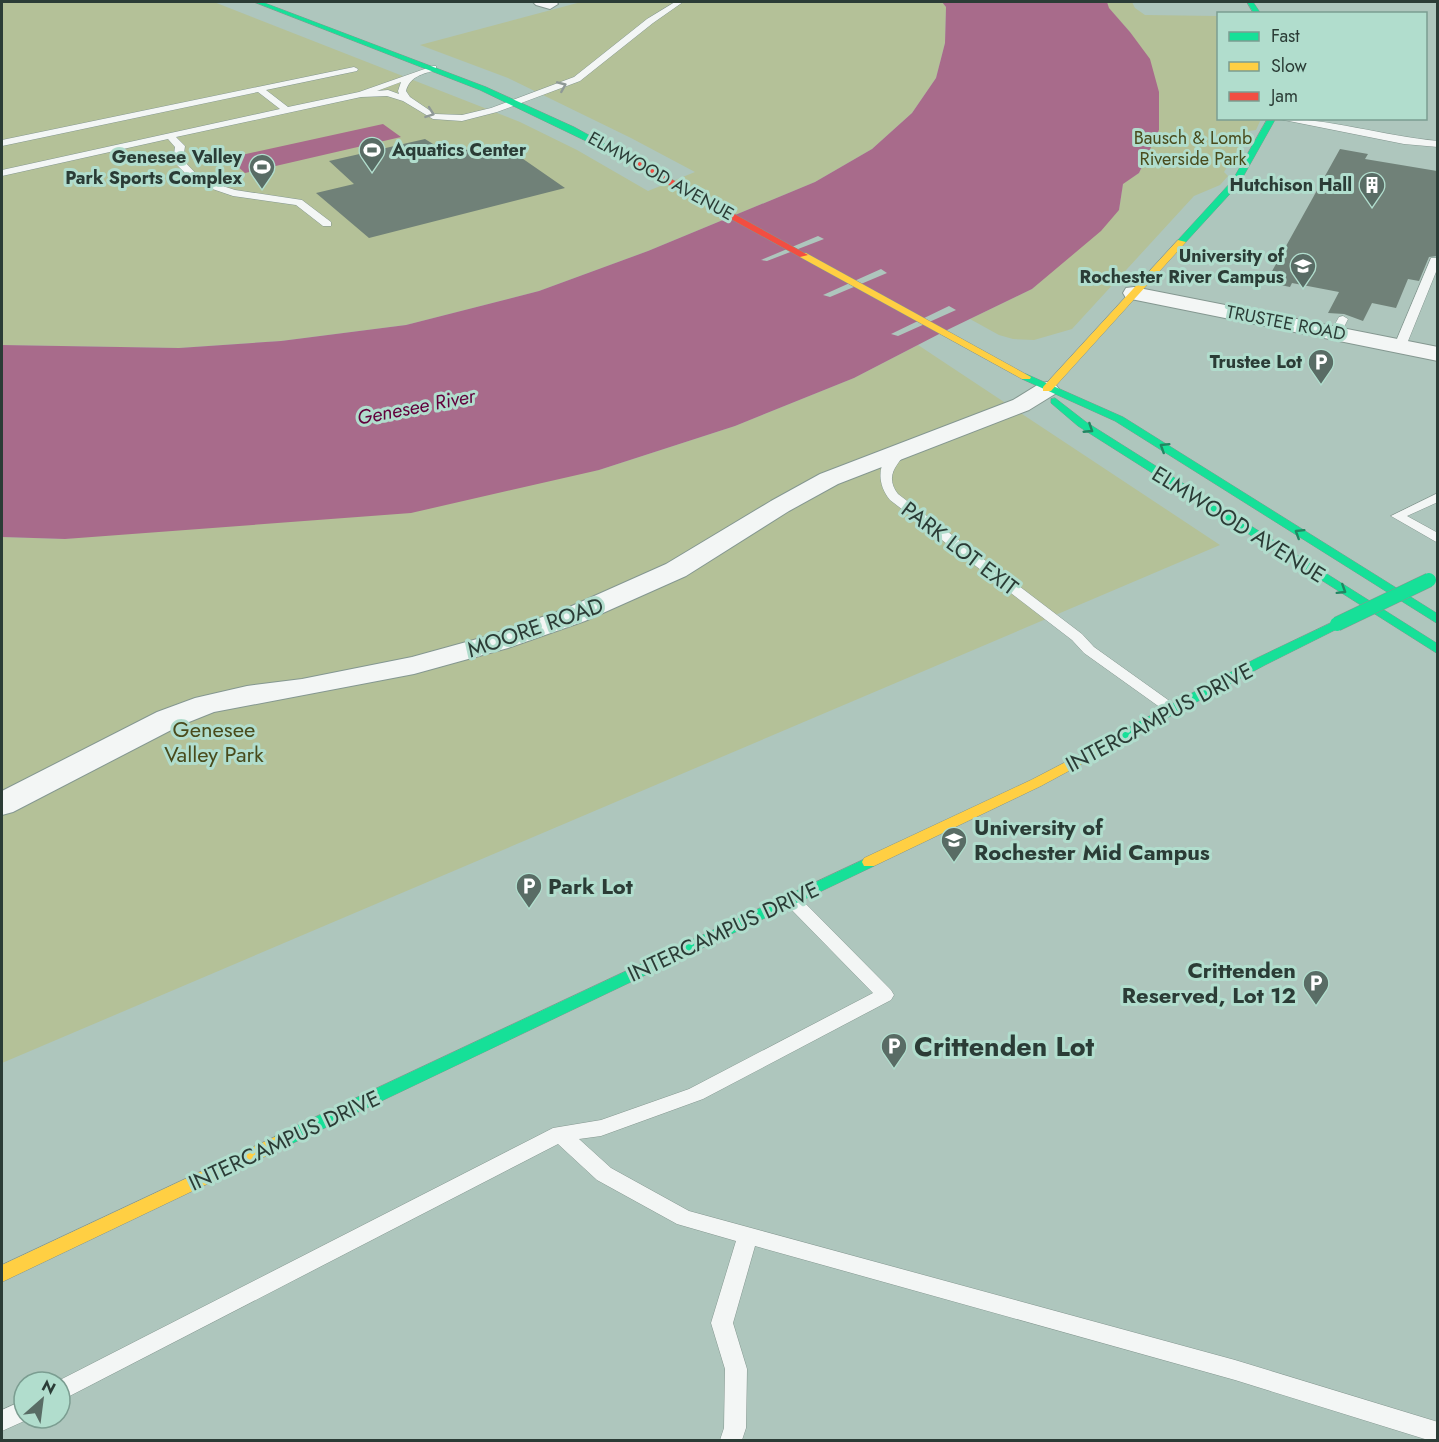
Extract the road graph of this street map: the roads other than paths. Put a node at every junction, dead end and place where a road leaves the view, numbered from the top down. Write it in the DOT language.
graph roads {
  1 [pos="257,2"];
  2 [pos="679,2"];
  3 [pos="600,60"];
  4 [pos="433,68"];
  5 [pos="354,69"];
  6 [pos="409,76"];
  7 [pos="260,89"];
  8 [pos="361,94"];
  9 [pos="504,96"];
  10 [pos="406,99"];
  11 [pos="518,102"];
  12 [pos="287,111"];
  13 [pos="1271,120"];
  14 [pos="1289,120"];
  15 [pos="83,126"];
  16 [pos="91,134"];
  17 [pos="171,136"];
  18 [pos="99,141"];
  19 [pos="2,143"];
  20 [pos="1437,144"];
  21 [pos="107,149"];
  22 [pos="2,173"];
  23 [pos="327,224"];
  24 [pos="1435,260"];
  25 [pos="1134,293"];
  26 [pos="1400,346"];
  27 [pos="1437,354"];
  28 [pos="1047,389"];
  29 [pos="908,447"];
  30 [pos="1437,497"];
  31 [pos="1437,539"];
  32 [pos="1433,578"];
  33 [pos="1437,620"];
  34 [pos="1437,651"];
  35 [pos="1173,710"];
  36 [pos="2,804"];
  37 [pos="791,899"];
  38 [pos="560,1134"];
  39 [pos="748,1235"];
  40 [pos="2,1274"];
  41 [pos="72,1385"];
  42 [pos="1437,1432"];
  43 [pos="731,1440"];
  1 -- 4 [label="main road, ELMWOOD AVENUE"];
  2 -- 3 [label="lane"];
  3 -- 9 [label="lane"];
  11 -- 3 [label="lane, one-way"];
  4 -- 6 [label="lane"];
  4 -- 9 [label="main road, ELMWOOD AVENUE"];
  5 -- 7 [label="lane"];
  6 -- 8 [label="lane"];
  6 -- 10 [label="lane"];
  7 -- 12 [label="lane"];
  7 -- 15 [label="lane"];
  8 -- 10 [label="lane"];
  8 -- 12 [label="lane"];
  9 -- 11 [label="main road, ELMWOOD AVENUE"];
  10 -- 11 [label="lane, one-way"];
  11 -- 28 [label="main road, ELMWOOD AVENUE"];
  12 -- 17 [label="lane"];
  13 -- 25 [label="main road"];
  14 -- 20 [label="lane"];
  15 -- 16 [label="lane"];
  15 -- 19 [label="lane"];
  17 -- 21 [label="lane"];
  17 -- 23 [label="lane"];
  18 -- 21 [label="lane"];
  21 -- 22 [label="lane"];
  24 -- 26 [label="lane"];
  25 -- 26 [label="street, TRUSTEE ROAD"];
  25 -- 28 [label="main road"];
  26 -- 27 [label="street, TRUSTEE ROAD"];
  28 -- 29 [label="street, MOORE ROAD"];
  33 -- 28 [label="main road, ELMWOOD AVENUE, one-way"];
  28 -- 34 [label="main road, ELMWOOD AVENUE, one-way"];
  29 -- 35 [label="lane, PARK LOT EXIT"];
  29 -- 36 [label="street, MOORE ROAD"];
  30 -- 31 [label="lane"];
  32 -- 35 [label="main road, INTERCAMPUS DRIVE, bridge"];
  35 -- 37 [label="main road, INTERCAMPUS DRIVE"];
  37 -- 38 [label="lane"];
  37 -- 40 [label="main road, INTERCAMPUS DRIVE"];
  38 -- 39 [label="lane"];
  38 -- 41 [label="lane"];
  39 -- 42 [label="lane"];
  39 -- 43 [label="lane"];
}
